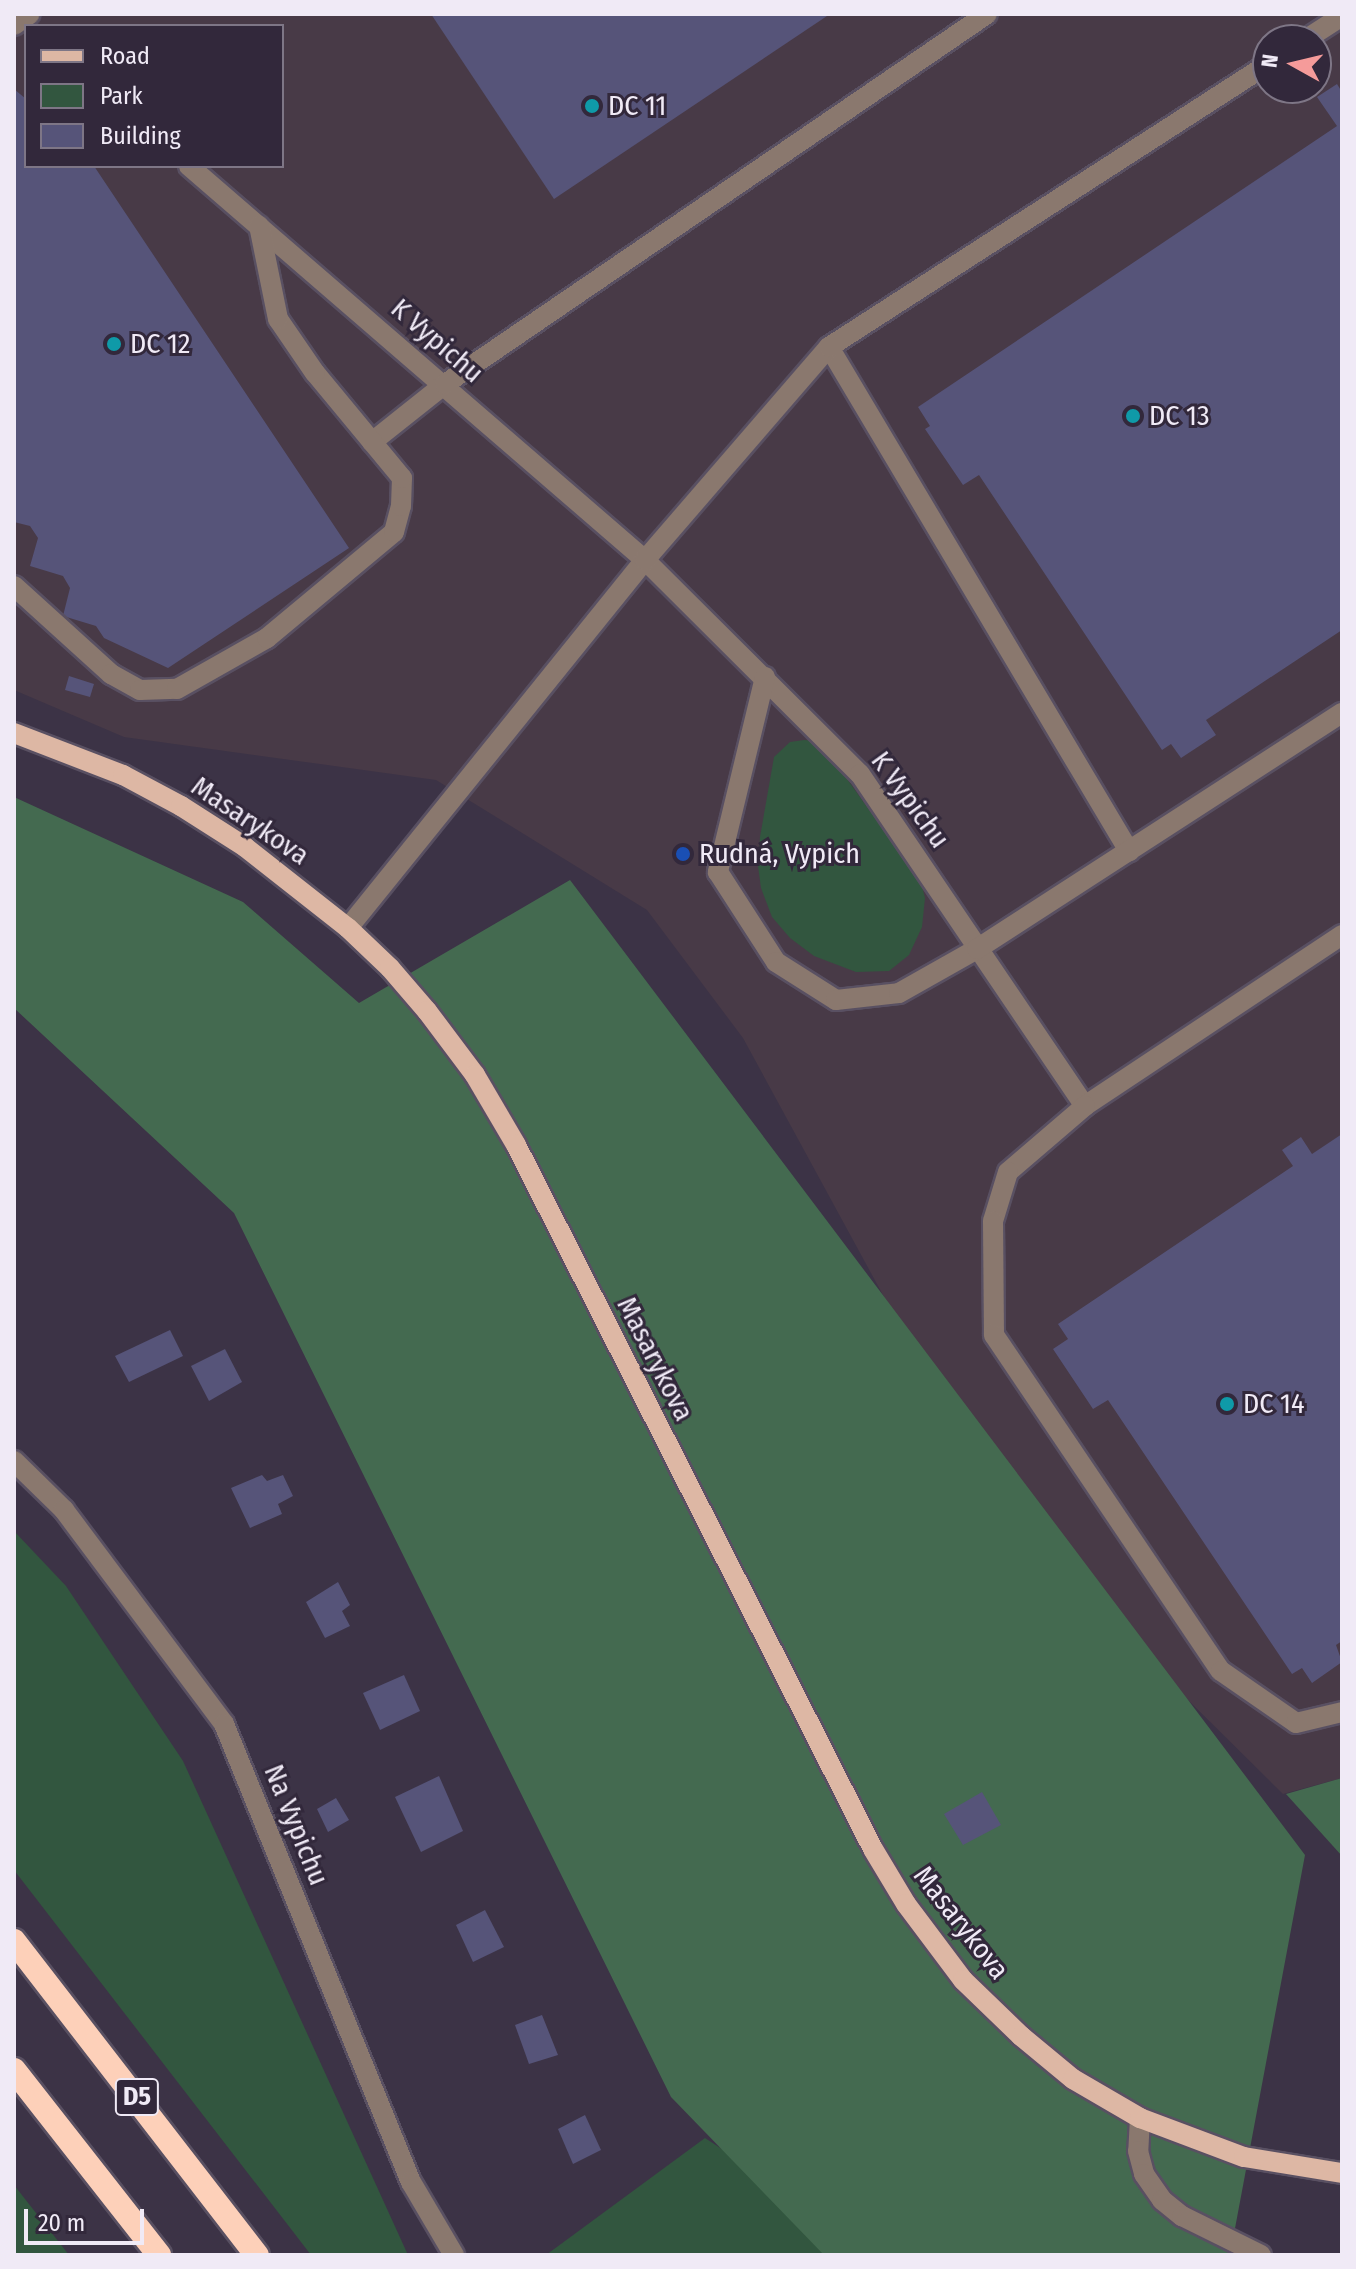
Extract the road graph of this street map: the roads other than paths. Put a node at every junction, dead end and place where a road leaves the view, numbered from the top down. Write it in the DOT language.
graph roads {
  1 [pos="987,14"];
  2 [pos="1252,74"];
  3 [pos="191,168"];
  4 [pos="259,226"];
  5 [pos="829,347"];
  6 [pos="445,384"];
  7 [pos="372,442"];
  8 [pos="645,560"];
  9 [pos="14,586"];
  10 [pos="765,677"];
  11 [pos="1342,713"];
  12 [pos="14,733"];
  13 [pos="1129,851"];
  14 [pos="348,928"];
  15 [pos="1342,935"];
  16 [pos="977,949"];
  17 [pos="1085,1106"];
  18 [pos="14,1461"];
  19 [pos="1342,1712"];
  20 [pos="14,1941"];
  21 [pos="14,2070"];
  22 [pos="1140,2118"];
  23 [pos="1342,2173"];
  24 [pos="159,2255"];
  25 [pos="257,2255"];
  26 [pos="454,2255"];
  27 [pos="1261,2255"];
  1 -- 6 [label="street"];
  2 -- 5 [label="street"];
  3 -- 4 [label="street, K Vypichu"];
  4 -- 6 [label="street, K Vypichu"];
  4 -- 7 [label="street"];
  5 -- 8 [label="street"];
  5 -- 13 [label="street"];
  6 -- 7 [label="street"];
  6 -- 8 [label="street, K Vypichu"];
  7 -- 9 [label="street"];
  8 -- 10 [label="street, K Vypichu"];
  8 -- 14 [label="street"];
  10 -- 16 [label="street, K Vypichu"];
  10 -- 16 [label="street"];
  11 -- 13 [label="street"];
  12 -- 14 [label="main road, Masarykova"];
  13 -- 16 [label="street"];
  14 -- 22 [label="main road, Masarykova"];
  15 -- 17 [label="street"];
  16 -- 17 [label="street, K Vypichu"];
  17 -- 19 [label="street"];
  18 -- 26 [label="street, Na Vypichu"];
  20 -- 25 [label="highway, D5"];
  21 -- 24 [label="highway"];
  22 -- 23 [label="main road, Masarykova"];
  22 -- 27 [label="street"];
}
